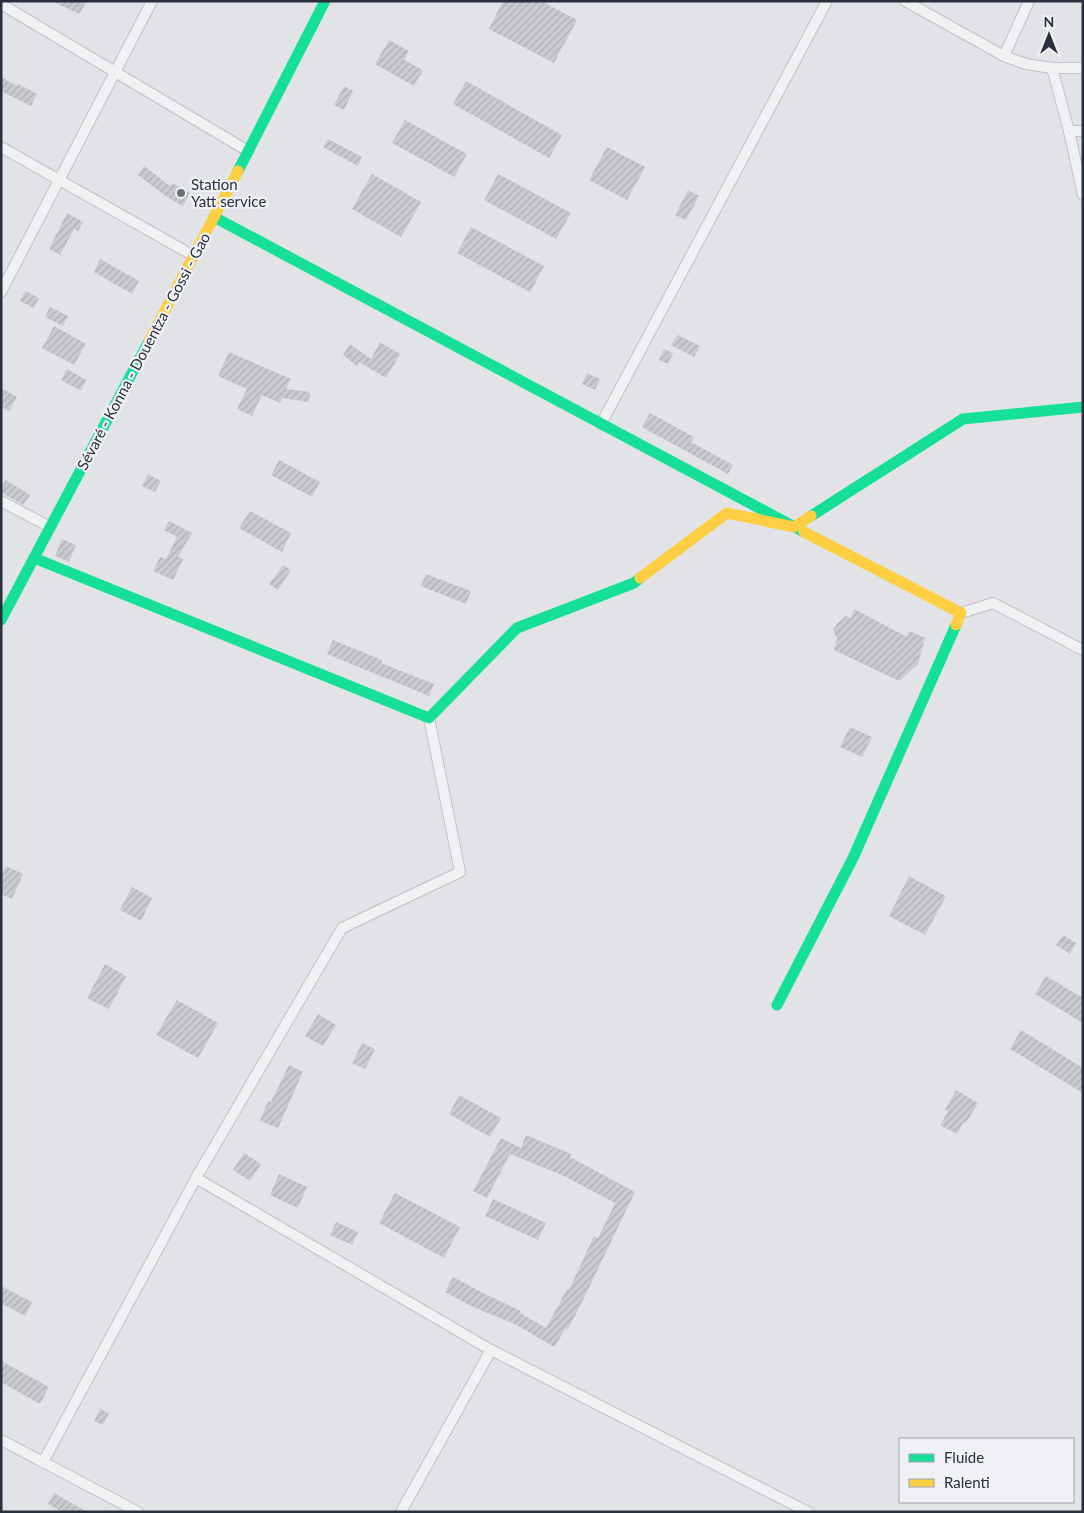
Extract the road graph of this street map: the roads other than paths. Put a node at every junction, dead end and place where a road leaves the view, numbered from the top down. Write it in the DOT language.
graph roads {
  1 [pos="152,1"];
  2 [pos="326,1"];
  3 [pos="827,1"];
  4 [pos="905,1"];
  5 [pos="1029,1"];
  6 [pos="1,4"];
  7 [pos="923,6"];
  8 [pos="1004,56"];
  9 [pos="1052,68"];
  10 [pos="1083,68"];
  11 [pos="116,71"];
  12 [pos="1069,131"];
  13 [pos="1083,131"];
  14 [pos="1,147"];
  15 [pos="248,151"];
  16 [pos="60,180"];
  17 [pos="1083,195"];
  18 [pos="214,217"];
  19 [pos="194,256"];
  20 [pos="1,292"];
  21 [pos="1083,407"];
  22 [pos="601,424"];
  23 [pos="1,501"];
  24 [pos="50,527"];
  25 [pos="794,527"];
  26 [pos="34,558"];
  27 [pos="961,613"];
  28 [pos="1,620"];
  29 [pos="1083,650"];
  30 [pos="429,718"];
  31 [pos="777,1005"];
  32 [pos="196,1178"];
  33 [pos="491,1350"];
  34 [pos="1,1440"];
  35 [pos="43,1462"];
  36 [pos="138,1512"];
  37 [pos="401,1512"];
  38 [pos="808,1512"];
  1 -- 11 [label="street"];
  2 -- 15 [label="street, Sévaré - Konna - Douentza - Gossi - Gao"];
  3 -- 22 [label="street"];
  4 -- 7 [label="street"];
  5 -- 8 [label="street"];
  6 -- 11 [label="street"];
  7 -- 8 [label="street"];
  8 -- 9 [label="street"];
  9 -- 10 [label="street"];
  9 -- 12 [label="street"];
  11 -- 15 [label="street"];
  11 -- 16 [label="street"];
  12 -- 13 [label="street"];
  12 -- 17 [label="street"];
  14 -- 16 [label="street"];
  15 -- 18 [label="street, Sévaré - Konna - Douentza - Gossi - Gao"];
  16 -- 19 [label="street"];
  16 -- 20 [label="street"];
  18 -- 19 [label="street, Sévaré - Konna - Douentza - Gossi - Gao"];
  18 -- 22 [label="street"];
  19 -- 24 [label="street, Sévaré - Konna - Douentza - Gossi - Gao"];
  21 -- 25 [label="street"];
  22 -- 25 [label="street"];
  23 -- 24 [label="street"];
  24 -- 26 [label="street, Sévaré - Konna - Douentza - Gossi - Gao"];
  25 -- 27 [label="street"];
  25 -- 30 [label="street"];
  26 -- 28 [label="street, Sévaré - Konna - Douentza - Gossi - Gao"];
  26 -- 30 [label="street"];
  27 -- 29 [label="street"];
  27 -- 31 [label="street"];
  30 -- 32 [label="street"];
  32 -- 33 [label="street"];
  32 -- 35 [label="street"];
  33 -- 37 [label="street"];
  33 -- 38 [label="street"];
  34 -- 35 [label="street"];
  35 -- 36 [label="street"];
}
